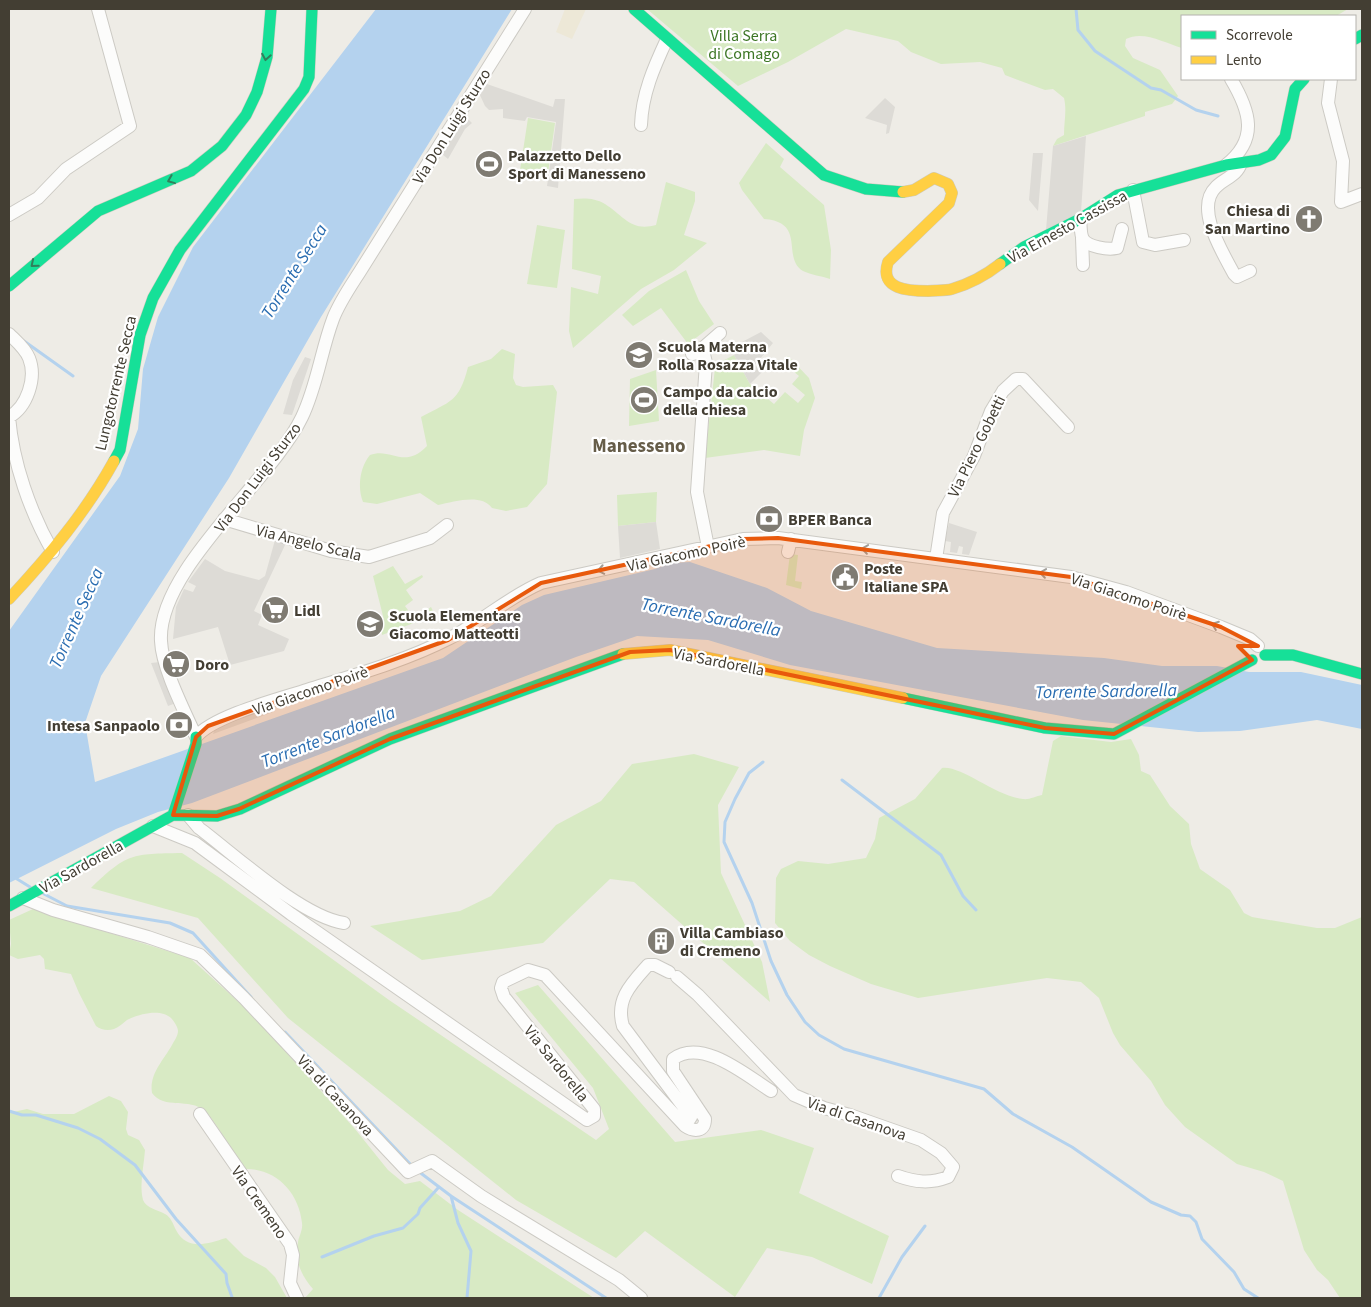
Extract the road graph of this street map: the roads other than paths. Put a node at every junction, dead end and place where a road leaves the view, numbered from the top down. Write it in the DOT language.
graph roads {
  1 [pos="98,9"];
  2 [pos="272,9"];
  3 [pos="312,9"];
  4 [pos="525,9"];
  5 [pos="634,9"];
  6 [pos="667,39"];
  7 [pos="1232,80"];
  8 [pos="1303,80"];
  9 [pos="1330,80"];
  10 [pos="641,125"];
  11 [pos="1241,163"];
  12 [pos="1226,166"];
  13 [pos="1133,190"];
  14 [pos="1362,194"];
  15 [pos="9,215"];
  16 [pos="1080,219"];
  17 [pos="1122,229"];
  18 [pos="1082,238"];
  19 [pos="1184,240"];
  20 [pos="1083,265"];
  21 [pos="1250,271"];
  22 [pos="9,286"];
  23 [pos="720,333"];
  24 [pos="9,334"];
  25 [pos="1068,427"];
  26 [pos="224,519"];
  27 [pos="448,525"];
  28 [pos="791,539"];
  29 [pos="708,547"];
  30 [pos="53,552"];
  31 [pos="788,552"];
  32 [pos="936,560"];
  33 [pos="9,599"];
  34 [pos="1262,650"];
  35 [pos="1362,674"];
  36 [pos="196,741"];
  37 [pos="175,811"];
  38 [pos="188,815"];
  39 [pos="153,826"];
  40 [pos="23,898"];
  41 [pos="9,906"];
  42 [pos="344,923"];
  43 [pos="771,1091"];
  44 [pos="200,1114"];
  45 [pos="685,1126"];
  46 [pos="898,1176"];
  47 [pos="296,1298"];
  48 [pos="641,1298"];
  1 -- 15 [label="street"];
  2 -- 22 [label="main road, one-way"];
  3 -- 30 [label="main road, Lungotorrente Secca"];
  4 -- 26 [label="street, Via Don Luigi Sturzo"];
  5 -- 6 [label="main road, Via Ernesto Cassissa"];
  6 -- 10 [label="street"];
  6 -- 16 [label="main road, Via Ernesto Cassissa"];
  7 -- 12 [label="street"];
  8 -- 11 [label="main road, Via Ernesto Cassissa"];
  9 -- 14 [label="street"];
  11 -- 12 [label="main road, Via Ernesto Cassissa"];
  11 -- 21 [label="street"];
  12 -- 13 [label="main road, Via Ernesto Cassissa"];
  13 -- 16 [label="main road, Via Ernesto Cassissa"];
  13 -- 19 [label="street"];
  16 -- 18 [label="street"];
  17 -- 18 [label="street"];
  18 -- 20 [label="street"];
  23 -- 29 [label="street"];
  24 -- 30 [label="street"];
  25 -- 32 [label="street, Via Piero Gobetti"];
  26 -- 27 [label="street, Via Angelo Scala"];
  26 -- 36 [label="street, Via Don Luigi Sturzo"];
  28 -- 29 [label="street, Via Giacomo Poirè"];
  28 -- 31 [label="street"];
  32 -- 28 [label="street, Via Giacomo Poirè, one-way"];
  29 -- 36 [label="street, Via Giacomo Poirè, one-way"];
  30 -- 33 [label="main road, Lungotorrente Secca"];
  34 -- 32 [label="street, Via Giacomo Poirè, one-way"];
  34 -- 35 [label="main road, Via Giacomo Poirè"];
  34 -- 38 [label="main road, Via Sardorella"];
  36 -- 37 [label="main road"];
  37 -- 38 [label="main road, Via Sardorella"];
  37 -- 39 [label="main road, Via Sardorella"];
  38 -- 42 [label="street"];
  39 -- 40 [label="main road, Via Sardorella"];
  39 -- 45 [label="street, Via Sardorella"];
  40 -- 41 [label="main road, Via Sardorella"];
  40 -- 48 [label="street, Via di Casanova"];
  43 -- 45 [label="street"];
  44 -- 47 [label="street, Via Cremeno"];
  45 -- 46 [label="street, Via di Casanova"];
}
